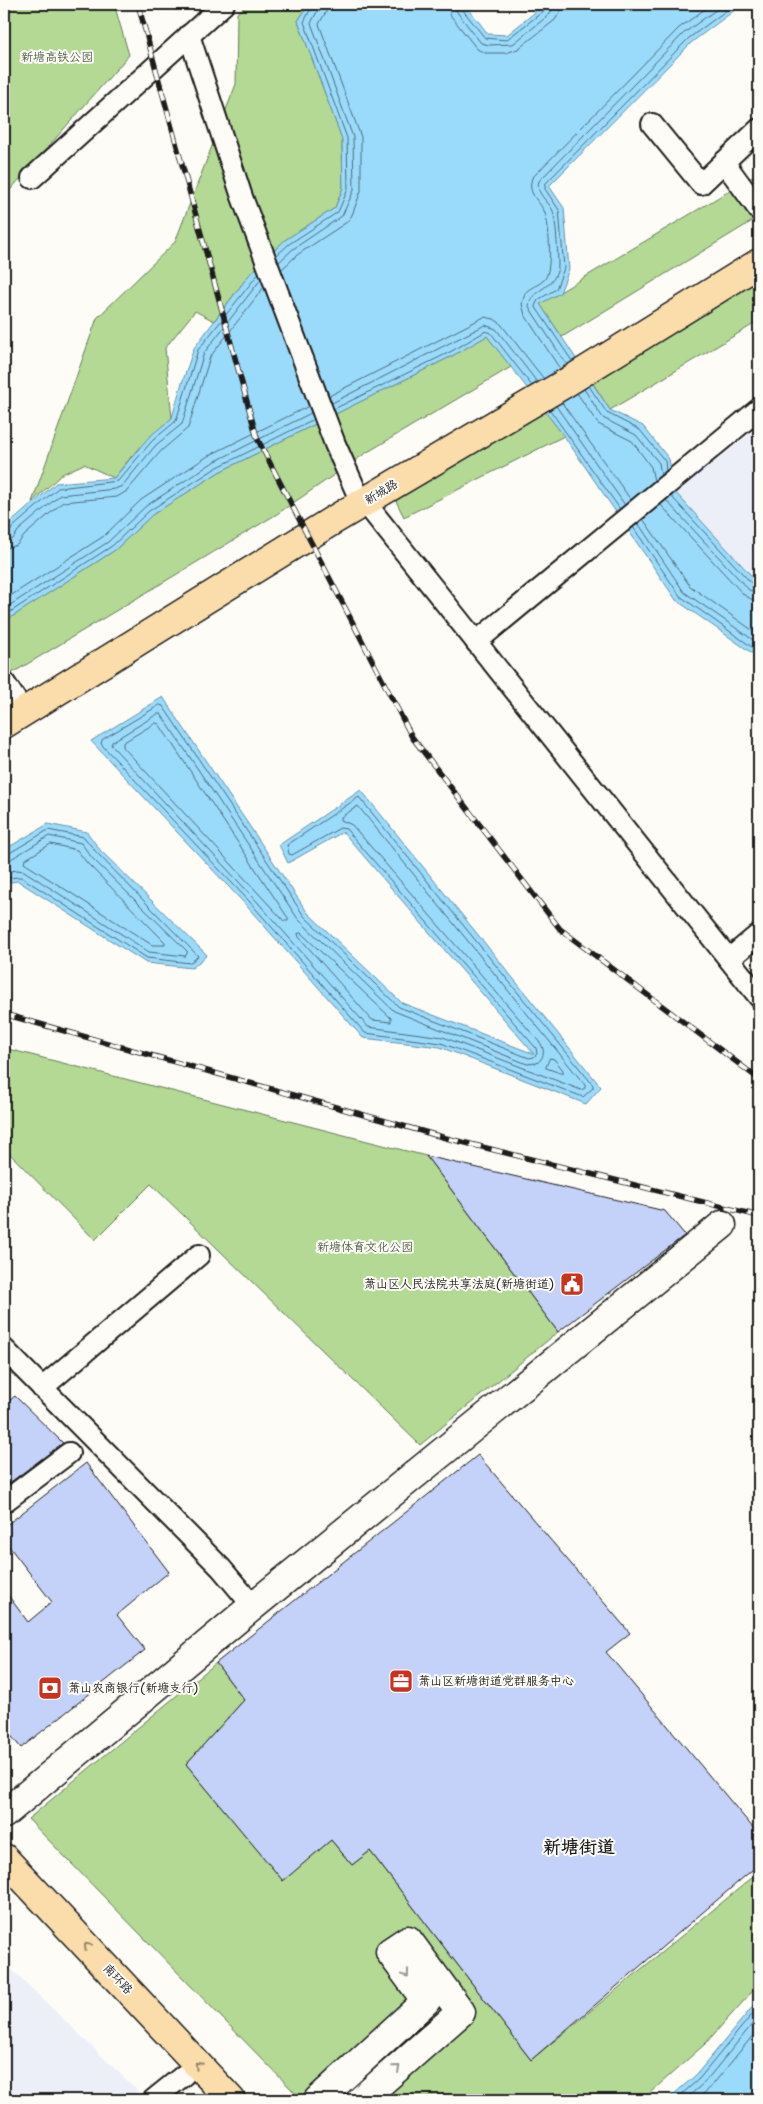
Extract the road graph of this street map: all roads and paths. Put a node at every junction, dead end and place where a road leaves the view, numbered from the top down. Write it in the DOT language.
graph roads {
  1 [pos="224,4"];
  2 [pos="190,35"];
  3 [pos="652,124"];
  4 [pos="759,129"];
  5 [pos="724,162"];
  6 [pos="32,178"];
  7 [pos="759,210"];
  8 [pos="759,247"];
  9 [pos="759,262"];
  10 [pos="759,409"];
  11 [pos="360,497"];
  12 [pos="476,642"];
  13 [pos="7,703"];
  14 [pos="759,934"];
  15 [pos="729,959"];
  16 [pos="759,997"];
  17 [pos="722,1225"];
  18 [pos="199,1255"];
  19 [pos="4,1349"];
  20 [pos="42,1388"];
  21 [pos="69,1454"];
  22 [pos="4,1502"];
  23 [pos="254,1606"];
  24 [pos="4,1814"];
  25 [pos="4,1858"];
  26 [pos="4,1886"];
  27 [pos="184,2076"];
  28 [pos="153,2100"];
  29 [pos="207,2100"];
  30 [pos="232,2100"];
  31 [pos="318,2100"];
  32 [pos="361,2100"];
  1 -- 2 [label="street"];
  2 -- 6 [label="street"];
  2 -- 11 [label="street"];
  3 -- 5 [label="street"];
  4 -- 5 [label="street"];
  5 -- 7 [label="street"];
  8 -- 11 [label="main road, 新城路"];
  9 -- 11 [label="main road, 新城路"];
  10 -- 12 [label="street"];
  11 -- 12 [label="street"];
  11 -- 13 [label="main road, 新城路"];
  12 -- 15 [label="street"];
  14 -- 15 [label="street"];
  15 -- 16 [label="street"];
  17 -- 23 [label="street"];
  18 -- 20 [label="street"];
  19 -- 20 [label="street"];
  20 -- 23 [label="street"];
  21 -- 22 [label="street"];
  23 -- 24 [label="street"];
  30 -- 25 [label="main road, 南环路, one-way"];
  26 -- 27 [label="main road, 南环路"];
  27 -- 28 [label="street"];
  27 -- 29 [label="main road, 南环路"];
  32 -- 31 [label="street, one-way"];
}
